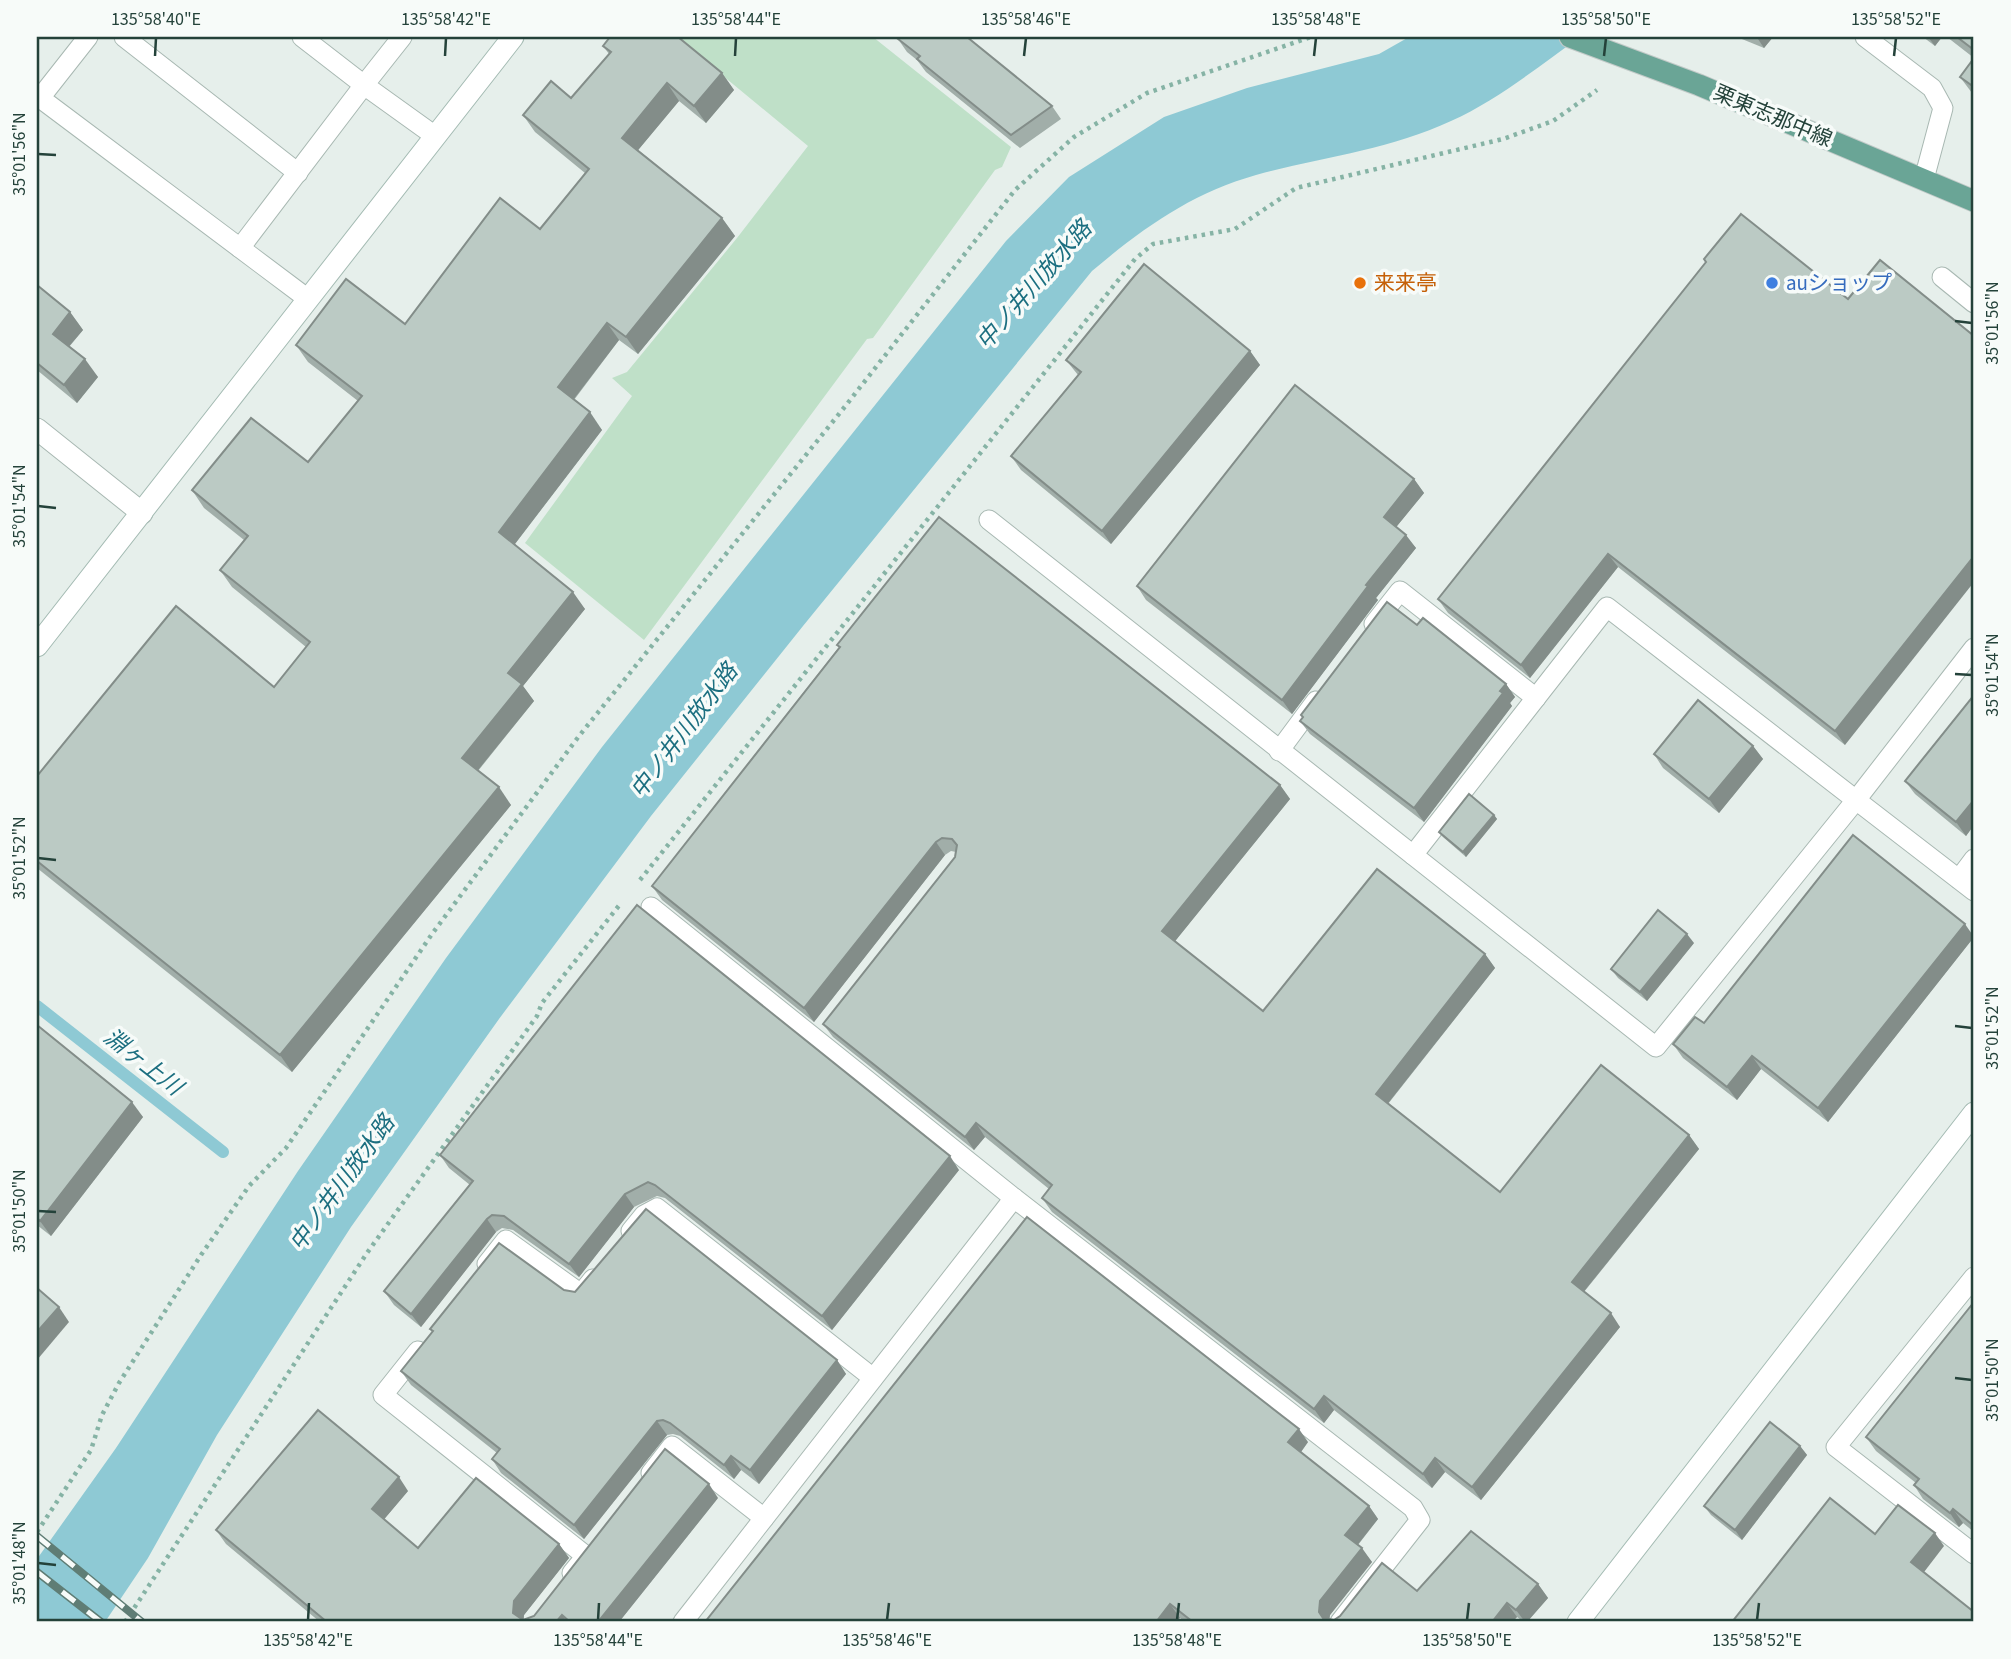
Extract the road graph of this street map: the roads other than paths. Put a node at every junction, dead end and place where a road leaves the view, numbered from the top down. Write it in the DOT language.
graph roads {
  1 [pos="88,37"];
  2 [pos="124,37"];
  3 [pos="302,37"];
  4 [pos="402,37"];
  5 [pos="513,37"];
  6 [pos="1570,37"];
  7 [pos="1865,37"];
  8 [pos="364,85"];
  9 [pos="38,99"];
  10 [pos="435,136"];
  11 [pos="298,173"];
  12 [pos="1924,179"];
  13 [pos="1974,201"];
  14 [pos="240,247"];
  15 [pos="1942,277"];
  16 [pos="309,299"];
  17 [pos="1974,303"];
  18 [pos="37,429"];
  19 [pos="142,513"];
  20 [pos="989,520"];
  21 [pos="1360,644"];
  22 [pos="37,646"];
  23 [pos="1974,648"];
  24 [pos="1327,687"];
  25 [pos="1536,698"];
  26 [pos="1279,751"];
  27 [pos="1856,800"];
  28 [pos="1413,855"];
  29 [pos="1974,859"];
  30 [pos="1967,885"];
  31 [pos="651,907"];
  32 [pos="1974,1113"];
  33 [pos="1014,1198"];
  34 [pos="620,1245"];
  35 [pos="604,1264"];
  36 [pos="1974,1278"];
  37 [pos="473,1281"];
  38 [pos="432,1333"];
  39 [pos="873,1378"];
  40 [pos="641,1486"];
  41 [pos="764,1518"];
  42 [pos="1974,1554"];
  43 [pos="563,1584"];
  44 [pos="683,1622"];
  45 [pos="1340,1622"];
  46 [pos="1578,1622"];
  1 -- 9 [label="lane"];
  2 -- 11 [label="lane"];
  3 -- 8 [label="lane"];
  4 -- 8 [label="lane"];
  5 -- 10 [label="street"];
  6 -- 12 [label="main road, 栗東志那中線"];
  7 -- 12 [label="lane"];
  8 -- 10 [label="lane"];
  8 -- 11 [label="lane"];
  9 -- 14 [label="lane"];
  10 -- 16 [label="street"];
  11 -- 14 [label="lane"];
  12 -- 13 [label="main road, 栗東志那中線"];
  14 -- 16 [label="lane"];
  15 -- 17 [label="lane"];
  16 -- 19 [label="street"];
  18 -- 19 [label="street"];
  19 -- 22 [label="street"];
  20 -- 26 [label="lane"];
  21 -- 25 [label="lane"];
  23 -- 27 [label="lane"];
  24 -- 26 [label="lane"];
  25 -- 27 [label="lane"];
  25 -- 28 [label="lane"];
  26 -- 28 [label="lane"];
  27 -- 28 [label="lane"];
  27 -- 30 [label="lane"];
  29 -- 30 [label="lane"];
  31 -- 33 [label="lane"];
  32 -- 46 [label="street"];
  33 -- 39 [label="lane"];
  33 -- 45 [label="lane"];
  34 -- 39 [label="lane"];
  35 -- 37 [label="lane"];
  36 -- 42 [label="lane"];
  38 -- 43 [label="lane"];
  39 -- 41 [label="lane"];
  40 -- 41 [label="lane"];
  41 -- 44 [label="lane"];
}
